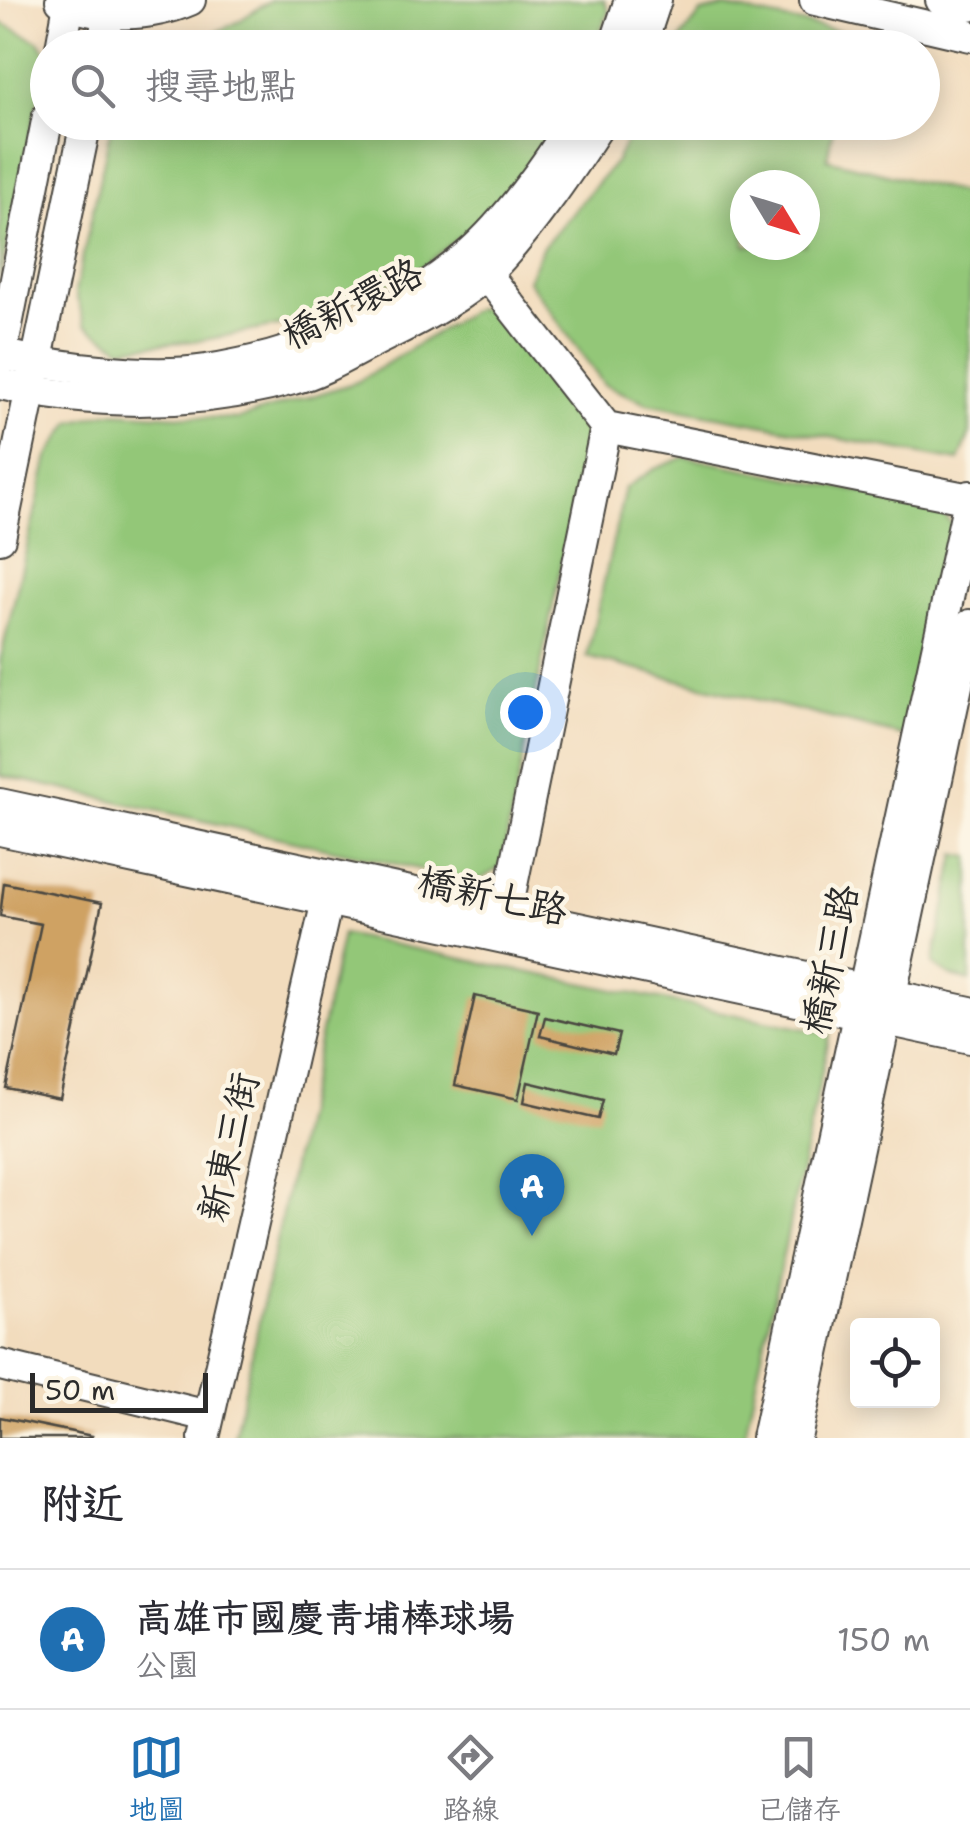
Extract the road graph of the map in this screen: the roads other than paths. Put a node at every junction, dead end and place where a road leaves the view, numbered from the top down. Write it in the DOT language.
graph roads {
  1 [pos="190,0"];
  2 [pos="630,0"];
  3 [pos="656,0"];
  4 [pos="815,0"];
  5 [pos="941,0"];
  6 [pos="65,2"];
  7 [pos="970,6"];
  8 [pos="109,13"];
  9 [pos="63,30"];
  10 [pos="106,30"];
  11 [pos="620,30"];
  12 [pos="646,30"];
  13 [pos="970,36"];
  14 [pos="43,140"];
  15 [pos="82,140"];
  16 [pos="563,140"];
  17 [pos="589,140"];
  18 [pos="478,264"];
  19 [pos="0,363"];
  20 [pos="35,377"];
  21 [pos="606,427"];
  22 [pos="970,498"];
  23 [pos="0,538"];
  24 [pos="970,625"];
  25 [pos="0,804"];
  26 [pos="0,830"];
  27 [pos="330,888"];
  28 [pos="504,925"];
  29 [pos="874,1005"];
  30 [pos="970,1012"];
  31 [pos="970,1038"];
  32 [pos="0,1366"];
  33 [pos="206,1427"];
  34 [pos="767,1438"];
  35 [pos="796,1438"];
  1 -- 8 [label="street"];
  2 -- 11 [label="street"];
  3 -- 12 [label="street"];
  4 -- 13 [label="street"];
  5 -- 7 [label="street"];
  6 -- 8 [label="street"];
  6 -- 9 [label="street"];
  8 -- 10 [label="street"];
  14 -- 19 [label="street"];
  15 -- 20 [label="street"];
  16 -- 18 [label="street, 橋新環路"];
  17 -- 18 [label="street, 橋新環路"];
  18 -- 20 [label="street, 橋新環路"];
  18 -- 21 [label="street"];
  19 -- 20 [label="street, 橋新環路"];
  20 -- 23 [label="street"];
  21 -- 22 [label="street"];
  21 -- 28 [label="street"];
  22 -- 29 [label="street, 橋新三路"];
  24 -- 29 [label="street, 橋新三路"];
  25 -- 27 [label="street, 橋新七路"];
  26 -- 27 [label="street, 橋新七路"];
  27 -- 28 [label="street, 橋新七路"];
  27 -- 33 [label="street, 新東三街"];
  28 -- 29 [label="street, 橋新七路"];
  29 -- 30 [label="street, 橋新七路"];
  29 -- 31 [label="street, 橋新七路"];
  29 -- 34 [label="street, 橋新三路"];
  29 -- 35 [label="street, 橋新三路"];
  32 -- 33 [label="street"];
}
